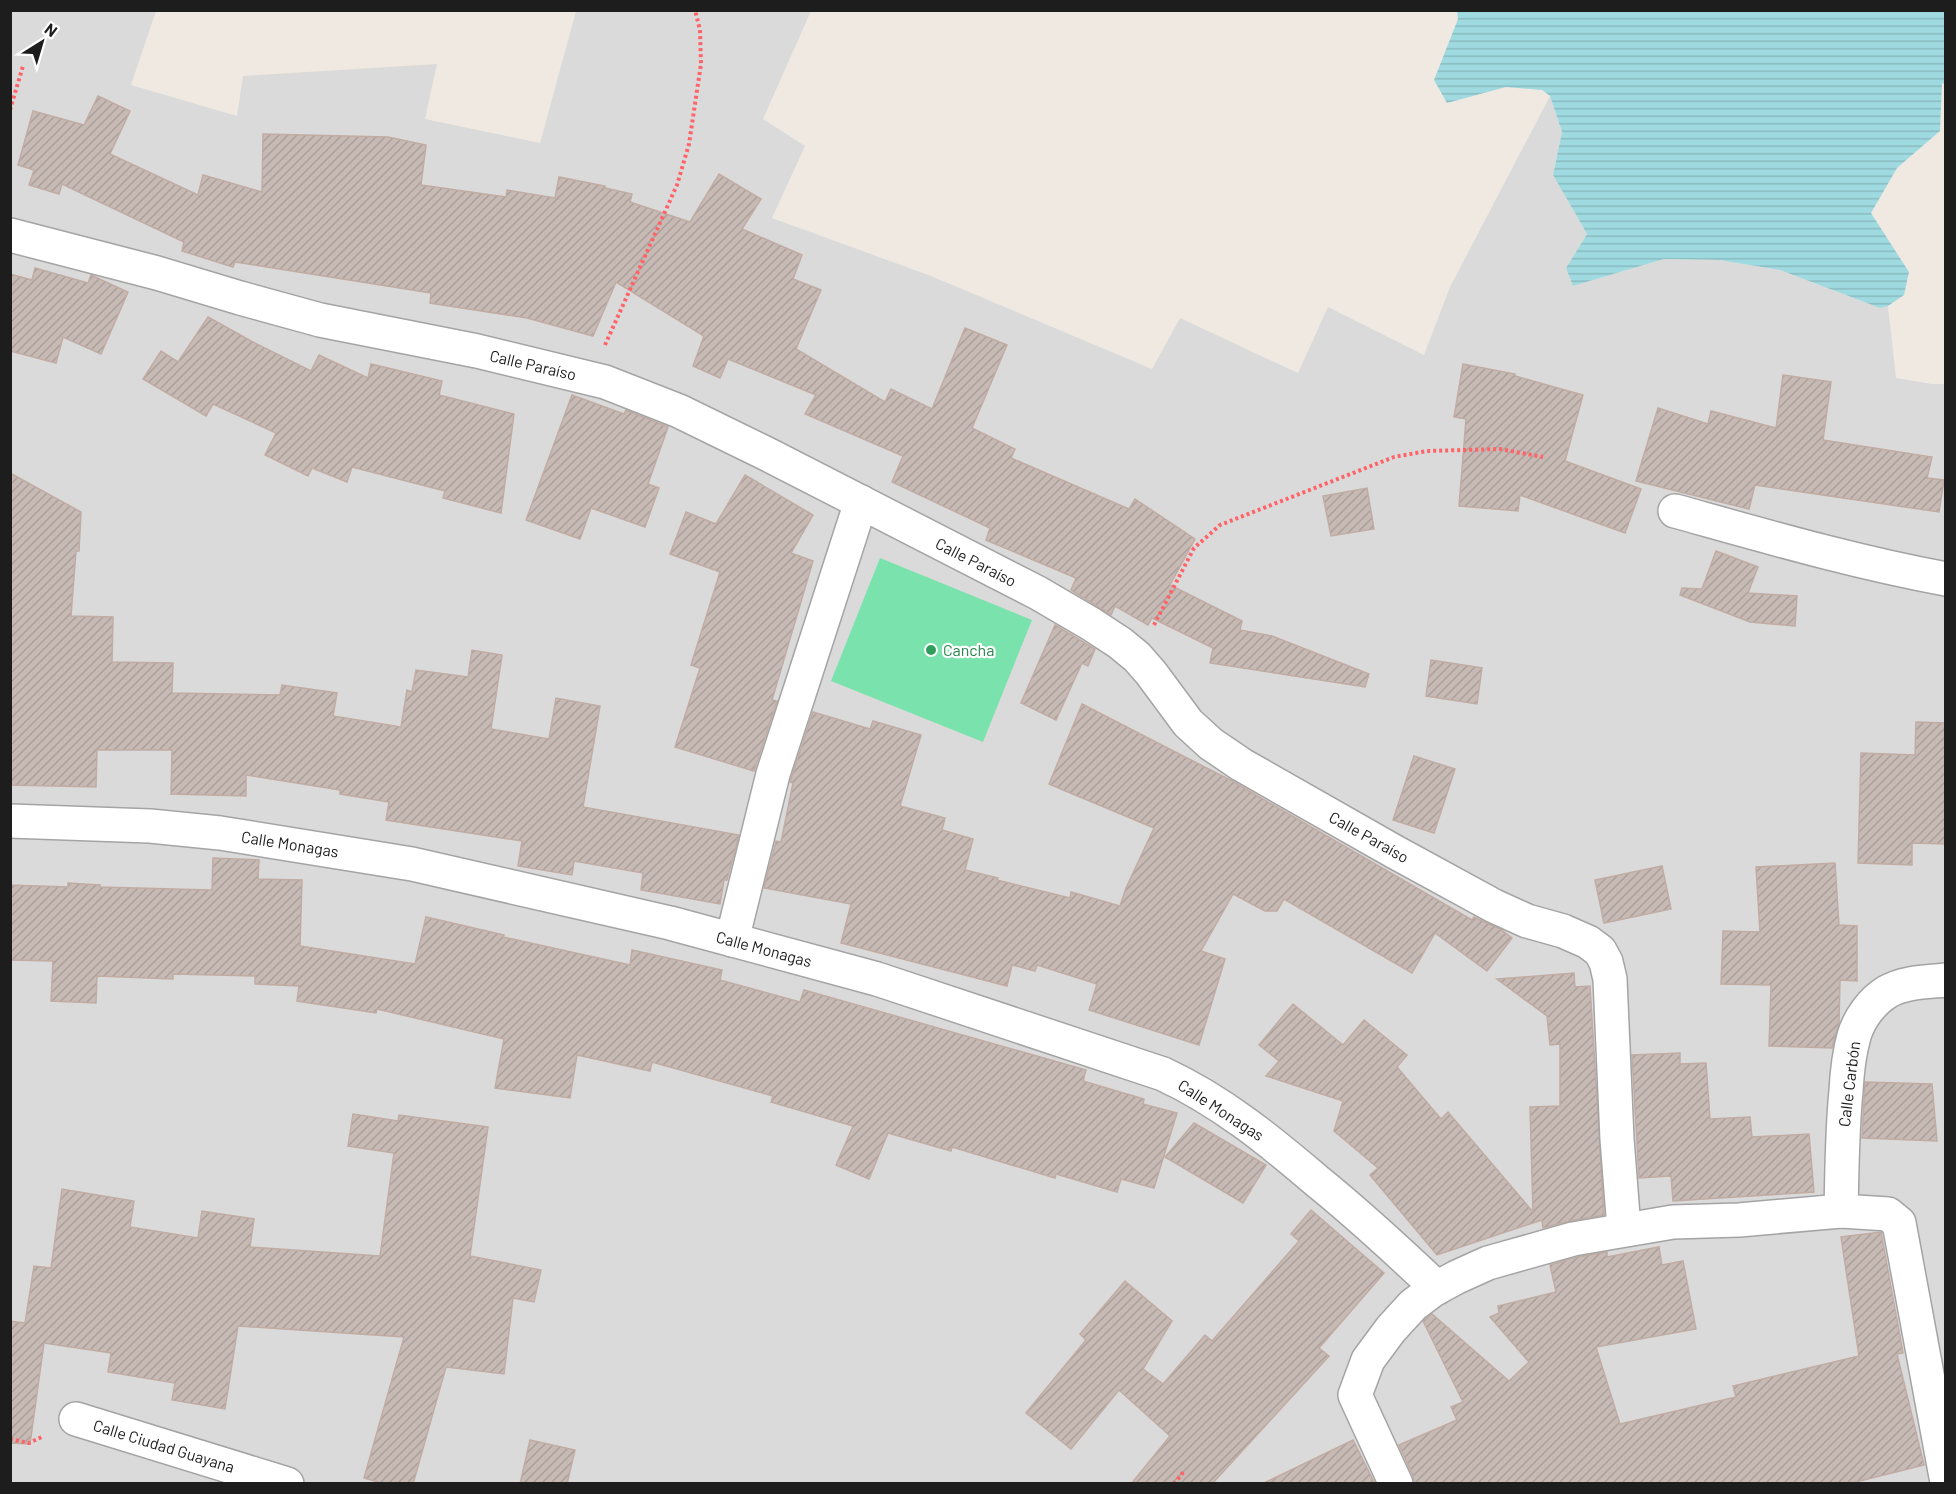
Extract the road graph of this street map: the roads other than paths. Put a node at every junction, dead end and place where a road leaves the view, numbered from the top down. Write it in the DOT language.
graph roads {
  1 [pos="10,235"];
  2 [pos="861,502"];
  3 [pos="1675,511"];
  4 [pos="1946,579"];
  5 [pos="10,821"];
  6 [pos="732,940"];
  7 [pos="1946,980"];
  8 [pos="1841,1211"];
  9 [pos="1624,1229"];
  10 [pos="1437,1288"];
  11 [pos="76,1419"];
  12 [pos="1946,1477"];
  13 [pos="287,1484"];
  14 [pos="1396,1484"];
  1 -- 2 [label="street, Calle Paraíso"];
  2 -- 6 [label="street"];
  2 -- 9 [label="street, Calle Paraíso"];
  3 -- 4 [label="street"];
  5 -- 6 [label="street, Calle Monagas"];
  6 -- 10 [label="street, Calle Monagas"];
  7 -- 8 [label="street, Calle Carbón"];
  8 -- 9 [label="street"];
  8 -- 12 [label="street"];
  9 -- 10 [label="street"];
  10 -- 14 [label="street"];
  11 -- 13 [label="street, Calle Ciudad Guayana"];
}
